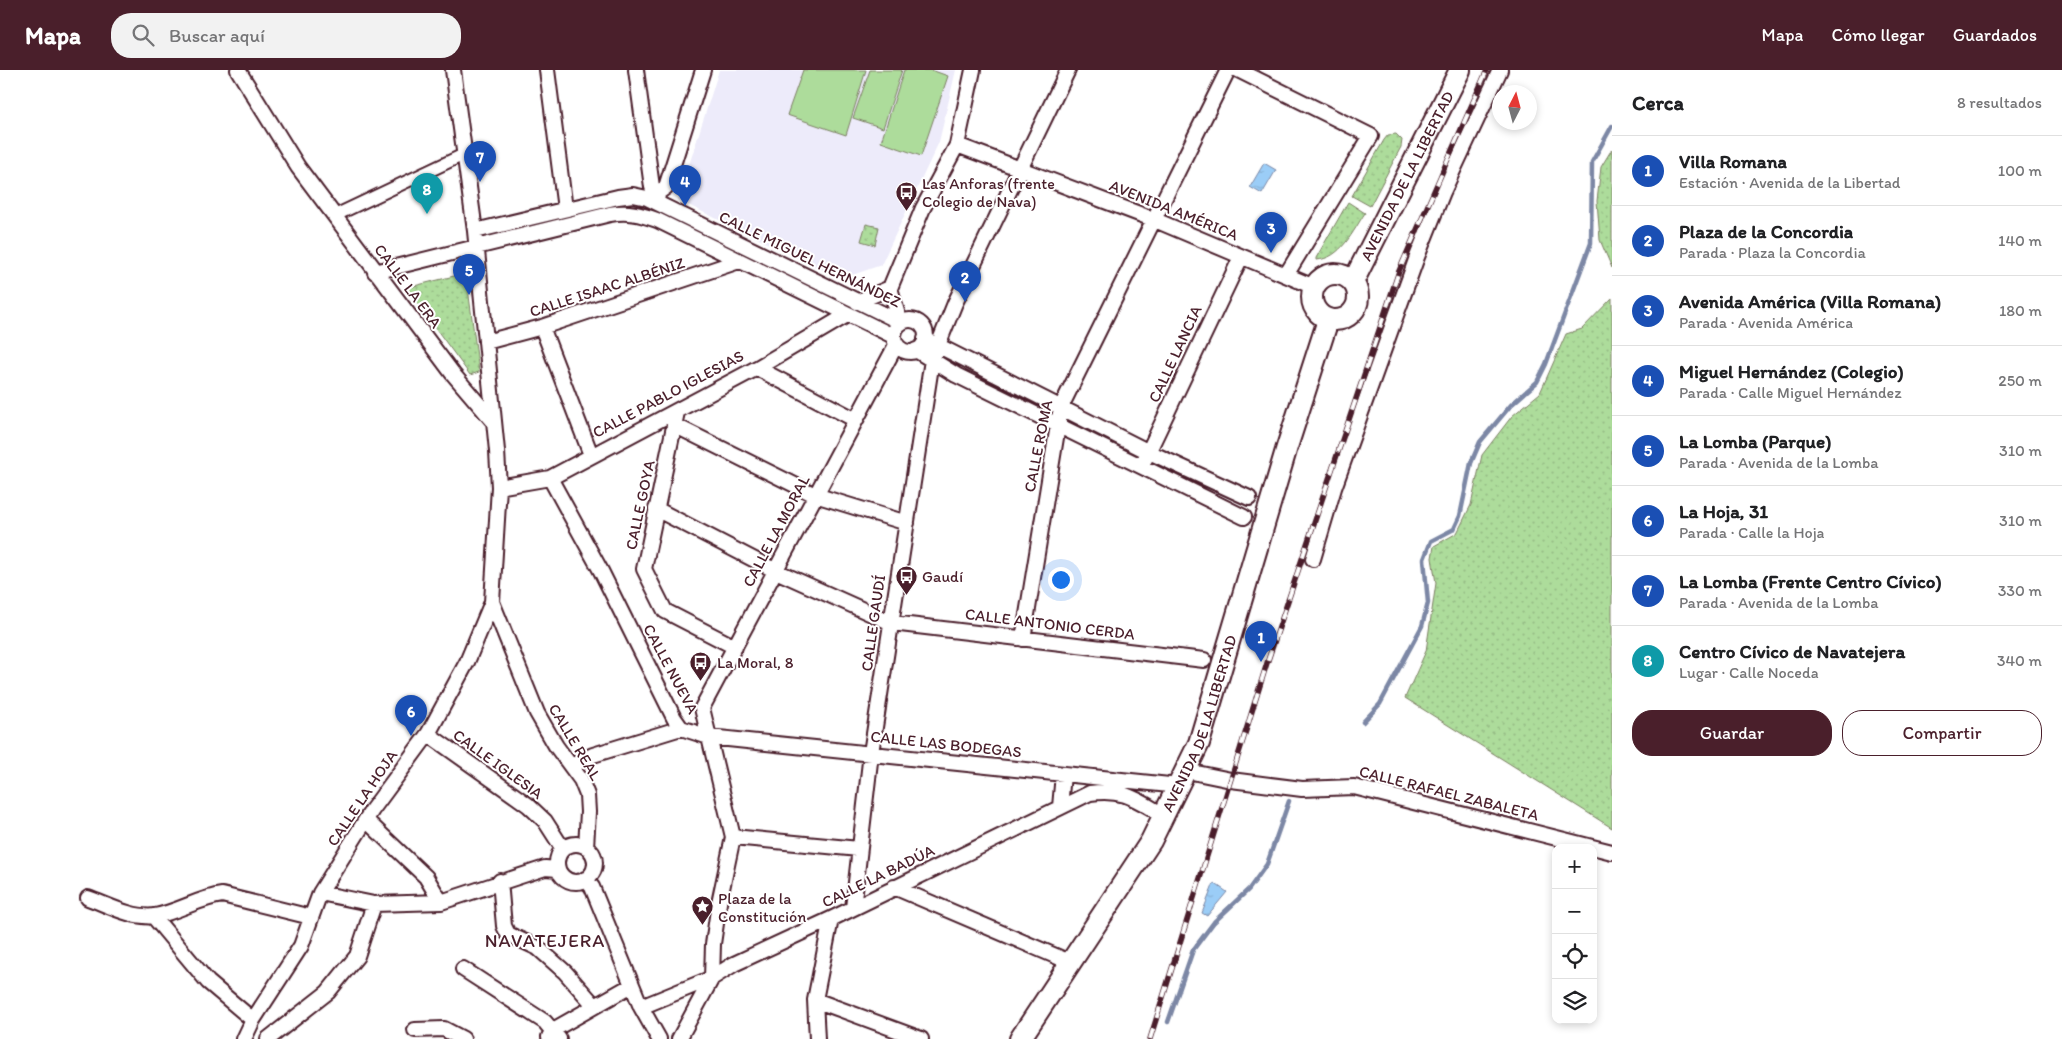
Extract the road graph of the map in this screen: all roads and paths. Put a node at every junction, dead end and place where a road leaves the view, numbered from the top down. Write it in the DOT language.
graph roads {
  1 [pos="238,70"];
  2 [pos="454,70"];
  3 [pos="547,70"];
  4 [pos="636,70"];
  5 [pos="704,70"];
  6 [pos="973,70"];
  7 [pos="1068,70"];
  8 [pos="1228,70"];
  9 [pos="1238,70"];
  10 [pos="1460,70"];
  11 [pos="1500,70"];
  12 [pos="957,145"];
  13 [pos="465,154"];
  14 [pos="1019,168"];
  15 [pos="658,197"];
  16 [pos="565,209"];
  17 [pos="336,215"];
  18 [pos="1155,220"];
  19 [pos="475,231"];
  20 [pos="476,247"];
  21 [pos="1241,256"];
  22 [pos="739,261"];
  23 [pos="375,272"];
  24 [pos="1286,275"];
  25 [pos="1353,282"];
  26 [pos="1314,287"];
  27 [pos="890,288"];
  28 [pos="857,302"];
  29 [pos="847,315"];
  30 [pos="1328,320"];
  31 [pos="900,322"];
  32 [pos="542,327"];
  33 [pos="895,340"];
  34 [pos="486,342"];
  35 [pos="931,342"];
  36 [pos="916,350"];
  37 [pos="932,360"];
  38 [pos="757,368"];
  39 [pos="1060,408"];
  40 [pos="676,418"];
  41 [pos="856,420"];
  42 [pos="494,422"];
  43 [pos="1058,426"];
  44 [pos="1149,452"];
  45 [pos="591,454"];
  46 [pos="1141,467"];
  47 [pos="550,478"];
  48 [pos="499,487"];
  49 [pos="815,495"];
  50 [pos="1249,498"];
  51 [pos="656,509"];
  52 [pos="1244,517"];
  53 [pos="907,523"];
  54 [pos="1313,559"];
  55 [pos="776,571"];
  56 [pos="492,602"];
  57 [pos="892,623"];
  58 [pos="1023,639"];
  59 [pos="735,648"];
  60 [pos="1204,660"];
  61 [pos="682,728"];
  62 [pos="428,734"];
  63 [pos="709,737"];
  64 [pos="871,753"];
  65 [pos="572,766"];
  66 [pos="1063,774"];
  67 [pos="1183,779"];
  68 [pos="1115,780"];
  69 [pos="1090,793"];
  70 [pos="1060,808"];
  71 [pos="1165,816"];
  72 [pos="367,821"];
  73 [pos="733,837"];
  74 [pos="586,847"];
  75 [pos="563,849"];
  76 [pos="859,849"];
  77 [pos="1612,852"];
  78 [pos="558,869"];
  79 [pos="585,879"];
  80 [pos="500,881"];
  81 [pos="894,887"];
  82 [pos="320,894"];
  83 [pos="88,898"];
  84 [pos="441,902"];
  85 [pos="374,904"];
  86 [pos="853,908"];
  87 [pos="153,916"];
  88 [pos="311,917"];
  89 [pos="832,919"];
  90 [pos="1072,963"];
  91 [pos="463,969"];
  92 [pos="712,978"];
  93 [pos="632,985"];
  94 [pos="815,1000"];
  95 [pos="595,1006"];
  96 [pos="641,1007"];
  97 [pos="253,1020"];
  98 [pos="416,1030"];
  99 [pos="553,1036"];
  100 [pos="244,1039"];
  101 [pos="268,1039"];
  102 [pos="463,1039"];
  103 [pos="659,1039"];
  104 [pos="679,1039"];
  105 [pos="817,1039"];
  106 [pos="921,1039"];
  107 [pos="1020,1039"];
  1 -- 17 [label="street, CALLE LA ERA"];
  2 -- 13 [label="street, CALLE LA HOJA"];
  3 -- 16 [label="street"];
  4 -- 15 [label="street"];
  5 -- 15 [label="street"];
  6 -- 12 [label="street"];
  7 -- 14 [label="street"];
  8 -- 18 [label="street, CALLE ROMA"];
  9 -- 24 [label="street"];
  10 -- 25 [label="main road, AVENIDA DE LA LIBERTAD"];
  11 -- 54 [label="street"];
  12 -- 14 [label="street, AVENIDA AMÉRICA"];
  12 -- 27 [label="street"];
  13 -- 17 [label="street"];
  13 -- 19 [label="street, CALLE LA HOJA"];
  14 -- 18 [label="street, AVENIDA AMÉRICA"];
  14 -- 35 [label="street"];
  15 -- 16 [label="street, CALLE MIGUEL HERNÁNDEZ"];
  15 -- 28 [label="street, CALLE MIGUEL HERNÁNDEZ"];
  16 -- 19 [label="street, CALLE MIGUEL HERNÁNDEZ"];
  17 -- 23 [label="street, CALLE LA ERA"];
  18 -- 21 [label="street, AVENIDA AMÉRICA"];
  18 -- 39 [label="street, CALLE ROMA"];
  19 -- 20 [label="street, CALLE LA HOJA"];
  20 -- 22 [label="street, CALLE MIGUEL HERNÁNDEZ"];
  20 -- 23 [label="street, CALLE MIGUEL HERNÁNDEZ"];
  20 -- 34 [label="street, CALLE LA HOJA"];
  21 -- 24 [label="street, AVENIDA AMÉRICA"];
  21 -- 44 [label="street, CALLE LANCIA"];
  22 -- 29 [label="street, CALLE MIGUEL HERNÁNDEZ"];
  22 -- 32 [label="street, CALLE ISAAC ALBÉNIZ"];
  23 -- 42 [label="street, CALLE LA ERA"];
  24 -- 26 [label="street, AVENIDA AMÉRICA"];
  25 -- 26 [label="main road"];
  25 -- 30 [label="main road"];
  26 -- 30 [label="main road"];
  27 -- 28 [label="street"];
  27 -- 31 [label="street"];
  28 -- 31 [label="street, CALLE MIGUEL HERNÁNDEZ"];
  29 -- 33 [label="street, CALLE MIGUEL HERNÁNDEZ"];
  29 -- 38 [label="street, CALLE PABLO IGLESIAS"];
  30 -- 67 [label="main road, AVENIDA DE LA LIBERTAD"];
  31 -- 33 [label="street"];
  31 -- 35 [label="street"];
  32 -- 34 [label="street, CALLE ISAAC ALBÉNIZ"];
  32 -- 45 [label="street"];
  33 -- 36 [label="street"];
  33 -- 41 [label="street, CALLE LA MORAL"];
  34 -- 42 [label="street, CALLE LA HOJA"];
  35 -- 36 [label="street"];
  35 -- 37 [label="street, CALLE GAUDÍ"];
  35 -- 39 [label="street"];
  36 -- 37 [label="street"];
  37 -- 43 [label="street"];
  37 -- 53 [label="street, CALLE GAUDÍ"];
  38 -- 40 [label="street, CALLE PABLO IGLESIAS"];
  38 -- 41 [label="street"];
  39 -- 43 [label="street, CALLE ROMA"];
  39 -- 44 [label="street"];
  40 -- 45 [label="street, CALLE PABLO IGLESIAS"];
  40 -- 49 [label="street"];
  40 -- 51 [label="street, CALLE GOYA"];
  41 -- 49 [label="street, CALLE LA MORAL"];
  42 -- 48 [label="street, CALLE LA HOJA"];
  43 -- 46 [label="street"];
  43 -- 58 [label="street, CALLE ROMA"];
  44 -- 46 [label="street, CALLE LANCIA"];
  44 -- 50 [label="street"];
  45 -- 47 [label="street, CALLE PABLO IGLESIAS"];
  46 -- 52 [label="street"];
  47 -- 48 [label="street, CALLE PABLO IGLESIAS"];
  47 -- 61 [label="street, CALLE NUEVA"];
  48 -- 56 [label="street, CALLE LA HOJA"];
  49 -- 53 [label="street"];
  49 -- 55 [label="street, CALLE LA MORAL"];
  51 -- 55 [label="street, CALLE ANTONIO CERDA"];
  51 -- 59 [label="street, CALLE GOYA"];
  53 -- 57 [label="street, CALLE GAUDÍ"];
  55 -- 57 [label="street, CALLE ANTONIO CERDA"];
  55 -- 59 [label="street, CALLE LA MORAL"];
  56 -- 62 [label="street, CALLE LA HOJA"];
  56 -- 65 [label="street, CALLE REAL"];
  57 -- 58 [label="street, CALLE ANTONIO CERDA"];
  57 -- 64 [label="street, CALLE GAUDÍ"];
  58 -- 60 [label="street, CALLE ANTONIO CERDA"];
  59 -- 63 [label="street, CALLE LA MORAL"];
  61 -- 63 [label="street, CALLE NUEVA"];
  61 -- 65 [label="street"];
  62 -- 72 [label="street, CALLE LA HOJA"];
  62 -- 75 [label="street, CALLE IGLESIA"];
  63 -- 64 [label="street, CALLE LAS BODEGAS"];
  63 -- 73 [label="street"];
  64 -- 66 [label="street, CALLE LAS BODEGAS"];
  64 -- 76 [label="street, CALLE GAUDÍ"];
  65 -- 74 [label="street, CALLE REAL"];
  66 -- 68 [label="street, CALLE LAS BODEGAS"];
  66 -- 70 [label="street"];
  67 -- 68 [label="street, CALLE LAS BODEGAS"];
  67 -- 71 [label="main road, AVENIDA DE LA LIBERTAD"];
  67 -- 77 [label="street, CALLE RAFAEL ZABALETA"];
  68 -- 69 [label="street"];
  69 -- 70 [label="street, CALLE LA BADÚA"];
  69 -- 71 [label="street, CALLE LA BADÚA"];
  70 -- 81 [label="street, CALLE LA BADÚA"];
  71 -- 90 [label="main road, AVENIDA DE LA LIBERTAD"];
  72 -- 82 [label="street, CALLE LA HOJA"];
  72 -- 84 [label="street"];
  73 -- 76 [label="street"];
  73 -- 92 [label="street"];
  74 -- 75 [label="street"];
  74 -- 79 [label="street"];
  75 -- 78 [label="street"];
  76 -- 86 [label="street, CALLE GAUDÍ"];
  78 -- 79 [label="street"];
  78 -- 80 [label="street"];
  79 -- 93 [label="street"];
  80 -- 84 [label="street"];
  80 -- 95 [label="street"];
  81 -- 86 [label="street, CALLE LA BADÚA"];
  81 -- 90 [label="street"];
  82 -- 85 [label="street"];
  82 -- 88 [label="street, CALLE LA HOJA"];
  83 -- 87 [label="street"];
  84 -- 85 [label="street"];
  85 -- 101 [label="street"];
  86 -- 89 [label="street, CALLE LA BADÚA"];
  87 -- 88 [label="street"];
  87 -- 97 [label="street"];
  88 -- 97 [label="street, CALLE LA HOJA"];
  89 -- 92 [label="street, CALLE LA BADÚA"];
  89 -- 94 [label="street"];
  90 -- 107 [label="main road, AVENIDA DE LA LIBERTAD"];
  91 -- 99 [label="street"];
  92 -- 96 [label="street, CALLE LA BADÚA"];
  92 -- 104 [label="street, CALLE LA BADÚA"];
  93 -- 95 [label="street"];
  93 -- 96 [label="street"];
  94 -- 105 [label="street"];
  94 -- 106 [label="street"];
  95 -- 99 [label="street"];
  96 -- 103 [label="street"];
  97 -- 100 [label="street, CALLE LA HOJA"];
  98 -- 102 [label="street"];
}
